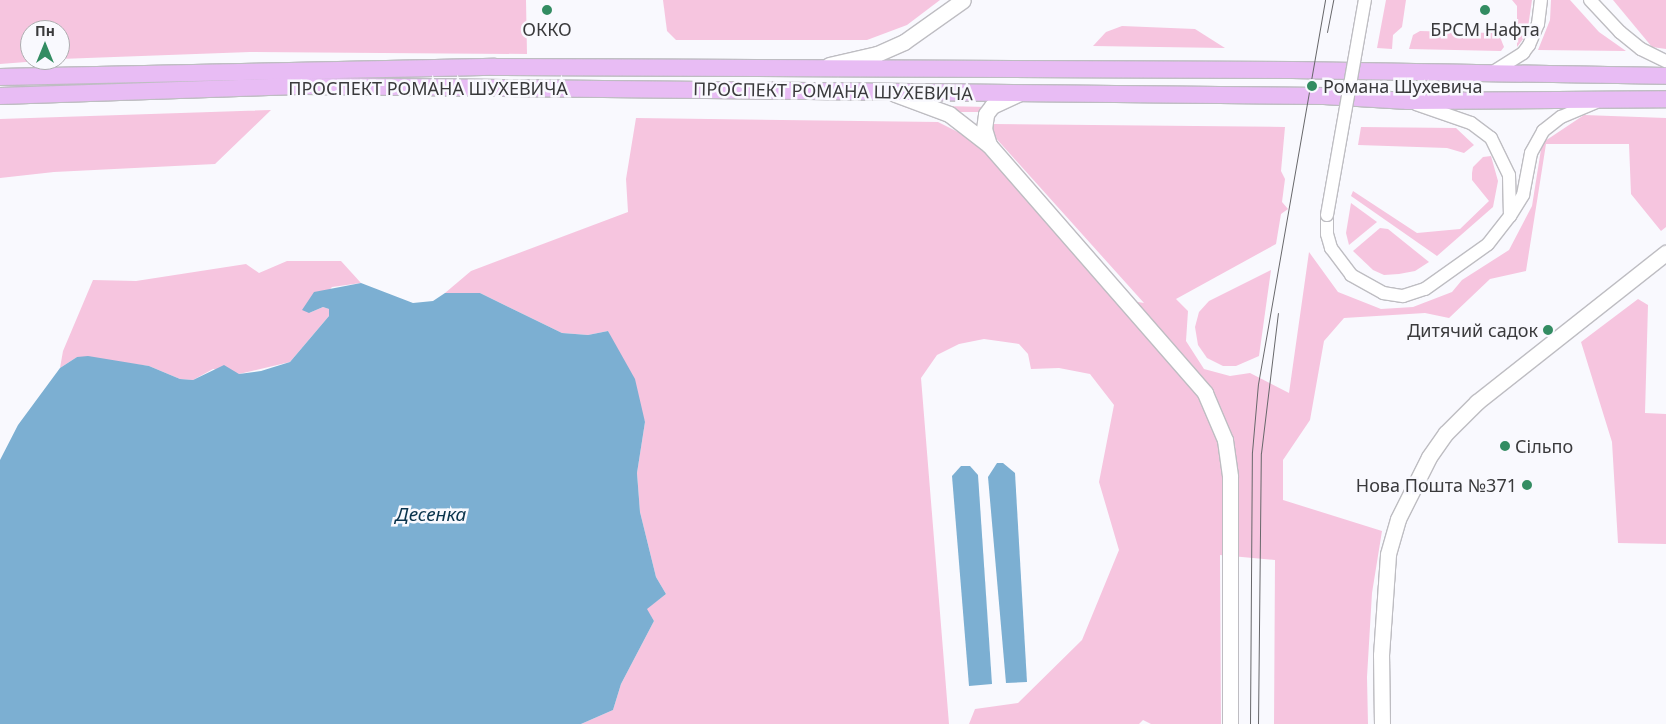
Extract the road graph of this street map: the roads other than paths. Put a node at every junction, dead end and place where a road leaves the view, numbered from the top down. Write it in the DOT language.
graph roads {
  1 [pos="963,0"];
  2 [pos="1365,0"];
  3 [pos="1540,0"];
  4 [pos="1590,0"];
  5 [pos="1666,61"];
  6 [pos="808,69"];
  7 [pos="1493,72"];
  8 [pos="1666,76"];
  9 [pos="0,77"];
  10 [pos="891,92"];
  11 [pos="1020,93"];
  12 [pos="0,96"];
  13 [pos="1602,99"];
  14 [pos="1666,100"];
  15 [pos="1408,101"];
  16 [pos="989,145"];
  17 [pos="1510,216"];
  18 [pos="1666,253"];
  19 [pos="1230,724"];
  20 [pos="1382,724"];
  1 -- 6 [label="main road"];
  2 -- 17 [label="street, bridge"];
  3 -- 7 [label="street"];
  4 -- 5 [label="street"];
  6 -- 7 [label="main road, ПРОСПЕКТ РОМАНА ШУХЕВИЧА"];
  6 -- 9 [label="main road, ПРОСПЕКТ РОМАНА ШУХЕВИЧА"];
  7 -- 8 [label="main road, ПРОСПЕКТ РОМАНА ШУХЕВИЧА"];
  10 -- 11 [label="main road, ПРОСПЕКТ РОМАНА ШУХЕВИЧА"];
  10 -- 12 [label="main road, ПРОСПЕКТ РОМАНА ШУХЕВИЧА"];
  10 -- 16 [label="main road"];
  11 -- 15 [label="main road, ПРОСПЕКТ РОМАНА ШУХЕВИЧА"];
  11 -- 16 [label="main road"];
  13 -- 14 [label="main road, ПРОСПЕКТ РОМАНА ШУХЕВИЧА"];
  13 -- 15 [label="main road, ПРОСПЕКТ РОМАНА ШУХЕВИЧА"];
  13 -- 17 [label="street"];
  15 -- 17 [label="street"];
  16 -- 19 [label="main road"];
  18 -- 20 [label="main road"];
}
